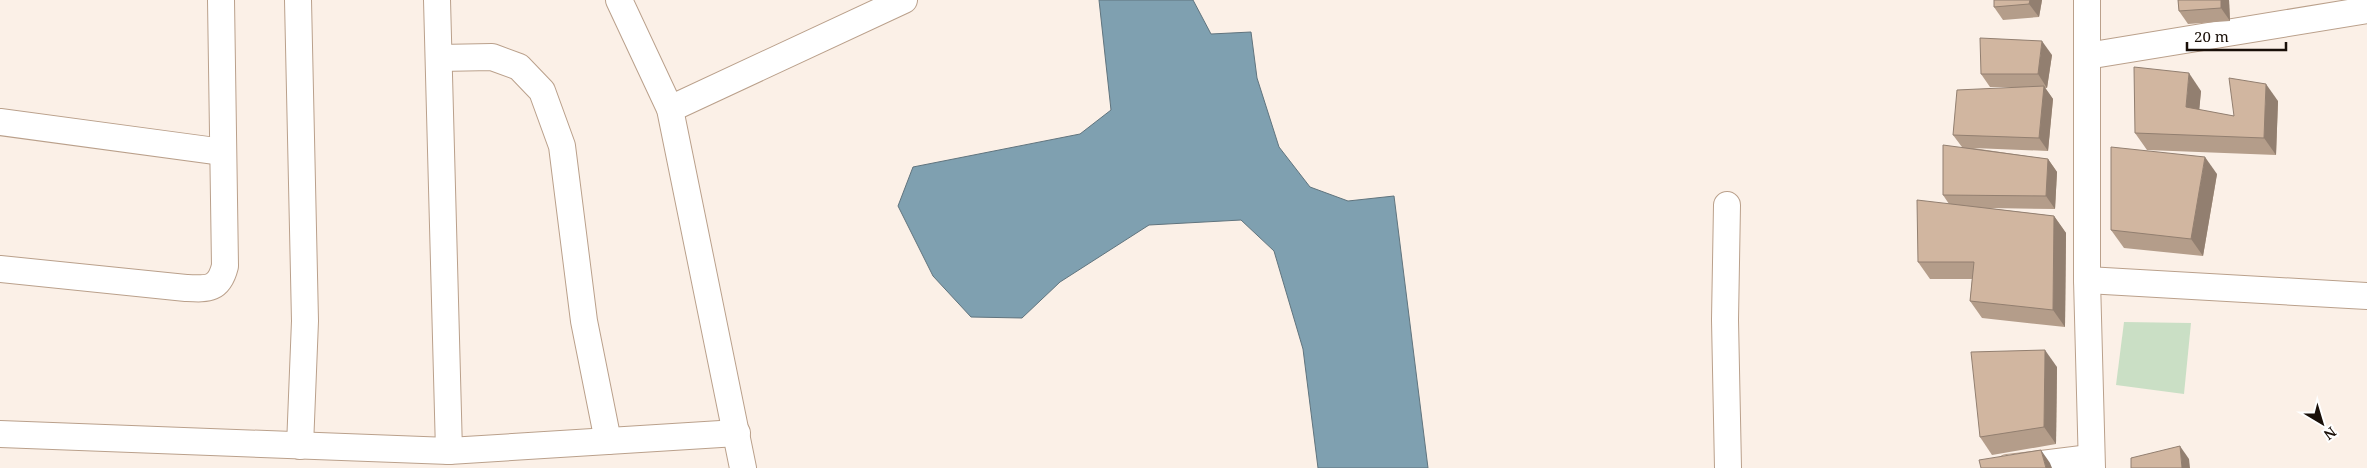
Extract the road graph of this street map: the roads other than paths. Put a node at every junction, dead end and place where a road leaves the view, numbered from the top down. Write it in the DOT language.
graph roads {
  1 [pos="221,0"];
  2 [pos="298,0"];
  3 [pos="437,0"];
  4 [pos="620,0"];
  5 [pos="904,0"];
  6 [pos="2087,0"];
  7 [pos="2367,10"];
  8 [pos="2087,56"];
  9 [pos="439,58"];
  10 [pos="670,109"];
  11 [pos="0,122"];
  12 [pos="223,152"];
  13 [pos="1727,205"];
  14 [pos="0,269"];
  15 [pos="2086,280"];
  16 [pos="2367,296"];
  17 [pos="737,433"];
  18 [pos="0,434"];
  19 [pos="608,441"];
  20 [pos="300,446"];
  21 [pos="449,451"];
  22 [pos="2091,463"];
  23 [pos="744,468"];
  24 [pos="1728,468"];
  25 [pos="2008,468"];
  1 -- 12 [label="street"];
  2 -- 20 [label="street"];
  3 -- 9 [label="street"];
  4 -- 10 [label="street"];
  5 -- 10 [label="street"];
  6 -- 8 [label="street"];
  7 -- 8 [label="street"];
  8 -- 15 [label="street"];
  9 -- 19 [label="street"];
  9 -- 21 [label="street"];
  10 -- 17 [label="street"];
  11 -- 12 [label="street"];
  12 -- 14 [label="street"];
  13 -- 24 [label="street"];
  15 -- 16 [label="street"];
  15 -- 22 [label="street"];
  17 -- 19 [label="street"];
  17 -- 23 [label="street"];
  18 -- 20 [label="street"];
  19 -- 21 [label="street"];
  20 -- 21 [label="street"];
  22 -- 25 [label="street"];
}
